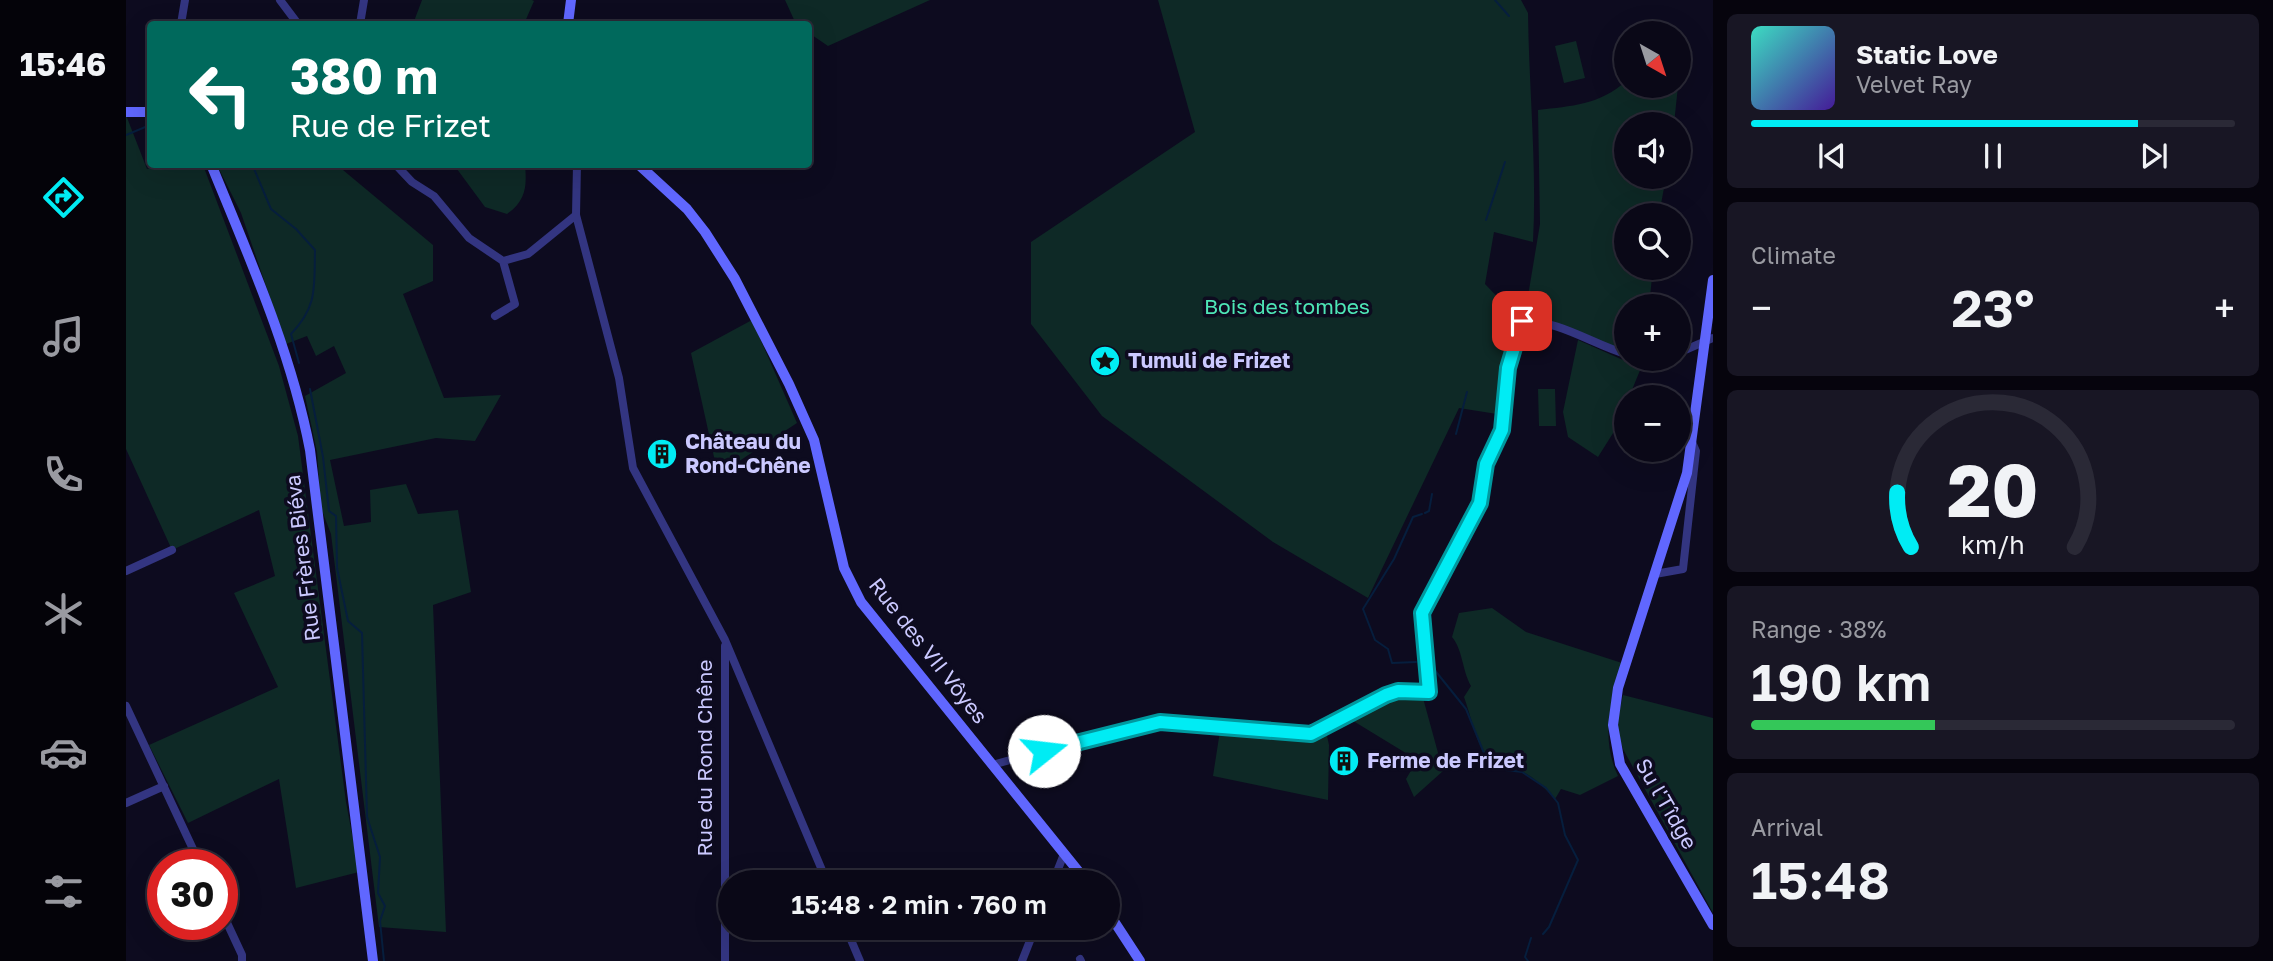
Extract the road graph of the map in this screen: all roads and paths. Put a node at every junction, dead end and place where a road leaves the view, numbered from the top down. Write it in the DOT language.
graph roads {
  1 [pos="185,0"];
  2 [pos="280,0"];
  3 [pos="364,0"];
  4 [pos="571,0"];
  5 [pos="182,21"];
  6 [pos="296,21"];
  7 [pos="360,21"];
  8 [pos="568,21"];
  9 [pos="126,112"];
  10 [pos="147,112"];
  11 [pos="213,168"];
  12 [pos="399,168"];
  13 [pos="577,168"];
  14 [pos="642,168"];
  15 [pos="576,215"];
  16 [pos="503,261"];
  17 [pos="1713,280"];
  18 [pos="495,316"];
  19 [pos="1709,339"];
  20 [pos="1691,347"];
  21 [pos="1614,350"];
  22 [pos="1691,440"];
  23 [pos="1688,462"];
  24 [pos="172,550"];
  25 [pos="126,571"];
  26 [pos="1655,574"];
  27 [pos="724,640"];
  28 [pos="126,706"];
  29 [pos="992,765"];
  30 [pos="164,786"];
  31 [pos="126,803"];
  32 [pos="193,849"];
  33 [pos="1064,855"];
  34 [pos="822,870"];
  35 [pos="1058,870"];
  36 [pos="1077,870"];
  37 [pos="1713,925"];
  38 [pos="1120,930"];
  39 [pos="236,940"];
  40 [pos="851,940"];
  41 [pos="1030,940"];
  42 [pos="242,961"];
  43 [pos="373,961"];
  44 [pos="725,961"];
  45 [pos="860,961"];
  46 [pos="1022,961"];
  47 [pos="1140,961"];
  1 -- 5 [label="street"];
  2 -- 6 [label="street"];
  3 -- 7 [label="street"];
  4 -- 8 [label="street"];
  9 -- 10 [label="street"];
  11 -- 43 [label="street, Rue Frères Biéva"];
  12 -- 16 [label="street"];
  13 -- 15 [label="street, Rue du Rond Chêne"];
  14 -- 29 [label="street, Rue des VII Vôyes"];
  15 -- 16 [label="street"];
  15 -- 27 [label="street, Rue du Rond Chêne"];
  16 -- 18 [label="street"];
  17 -- 19 [label="street, Su l'Tîdge"];
  19 -- 20 [label="street"];
  19 -- 22 [label="street, Su l'Tîdge"];
  21 -- 29 [label="street"];
  22 -- 26 [label="street, Su l'Tîdge"];
  23 -- 26 [label="street, Su l'Tîdge"];
  24 -- 25 [label="street"];
  26 -- 37 [label="street, Su l'Tîdge"];
  27 -- 34 [label="street"];
  27 -- 44 [label="street, Rue du Rond Chêne"];
  28 -- 30 [label="street"];
  29 -- 33 [label="street, Rue des VII Vôyes"];
  30 -- 31 [label="street"];
  30 -- 32 [label="street"];
  33 -- 35 [label="street"];
  33 -- 36 [label="street, Rue des VII Vôyes"];
  38 -- 47 [label="street"];
  39 -- 42 [label="street"];
  40 -- 45 [label="street"];
  41 -- 46 [label="street"];
}
